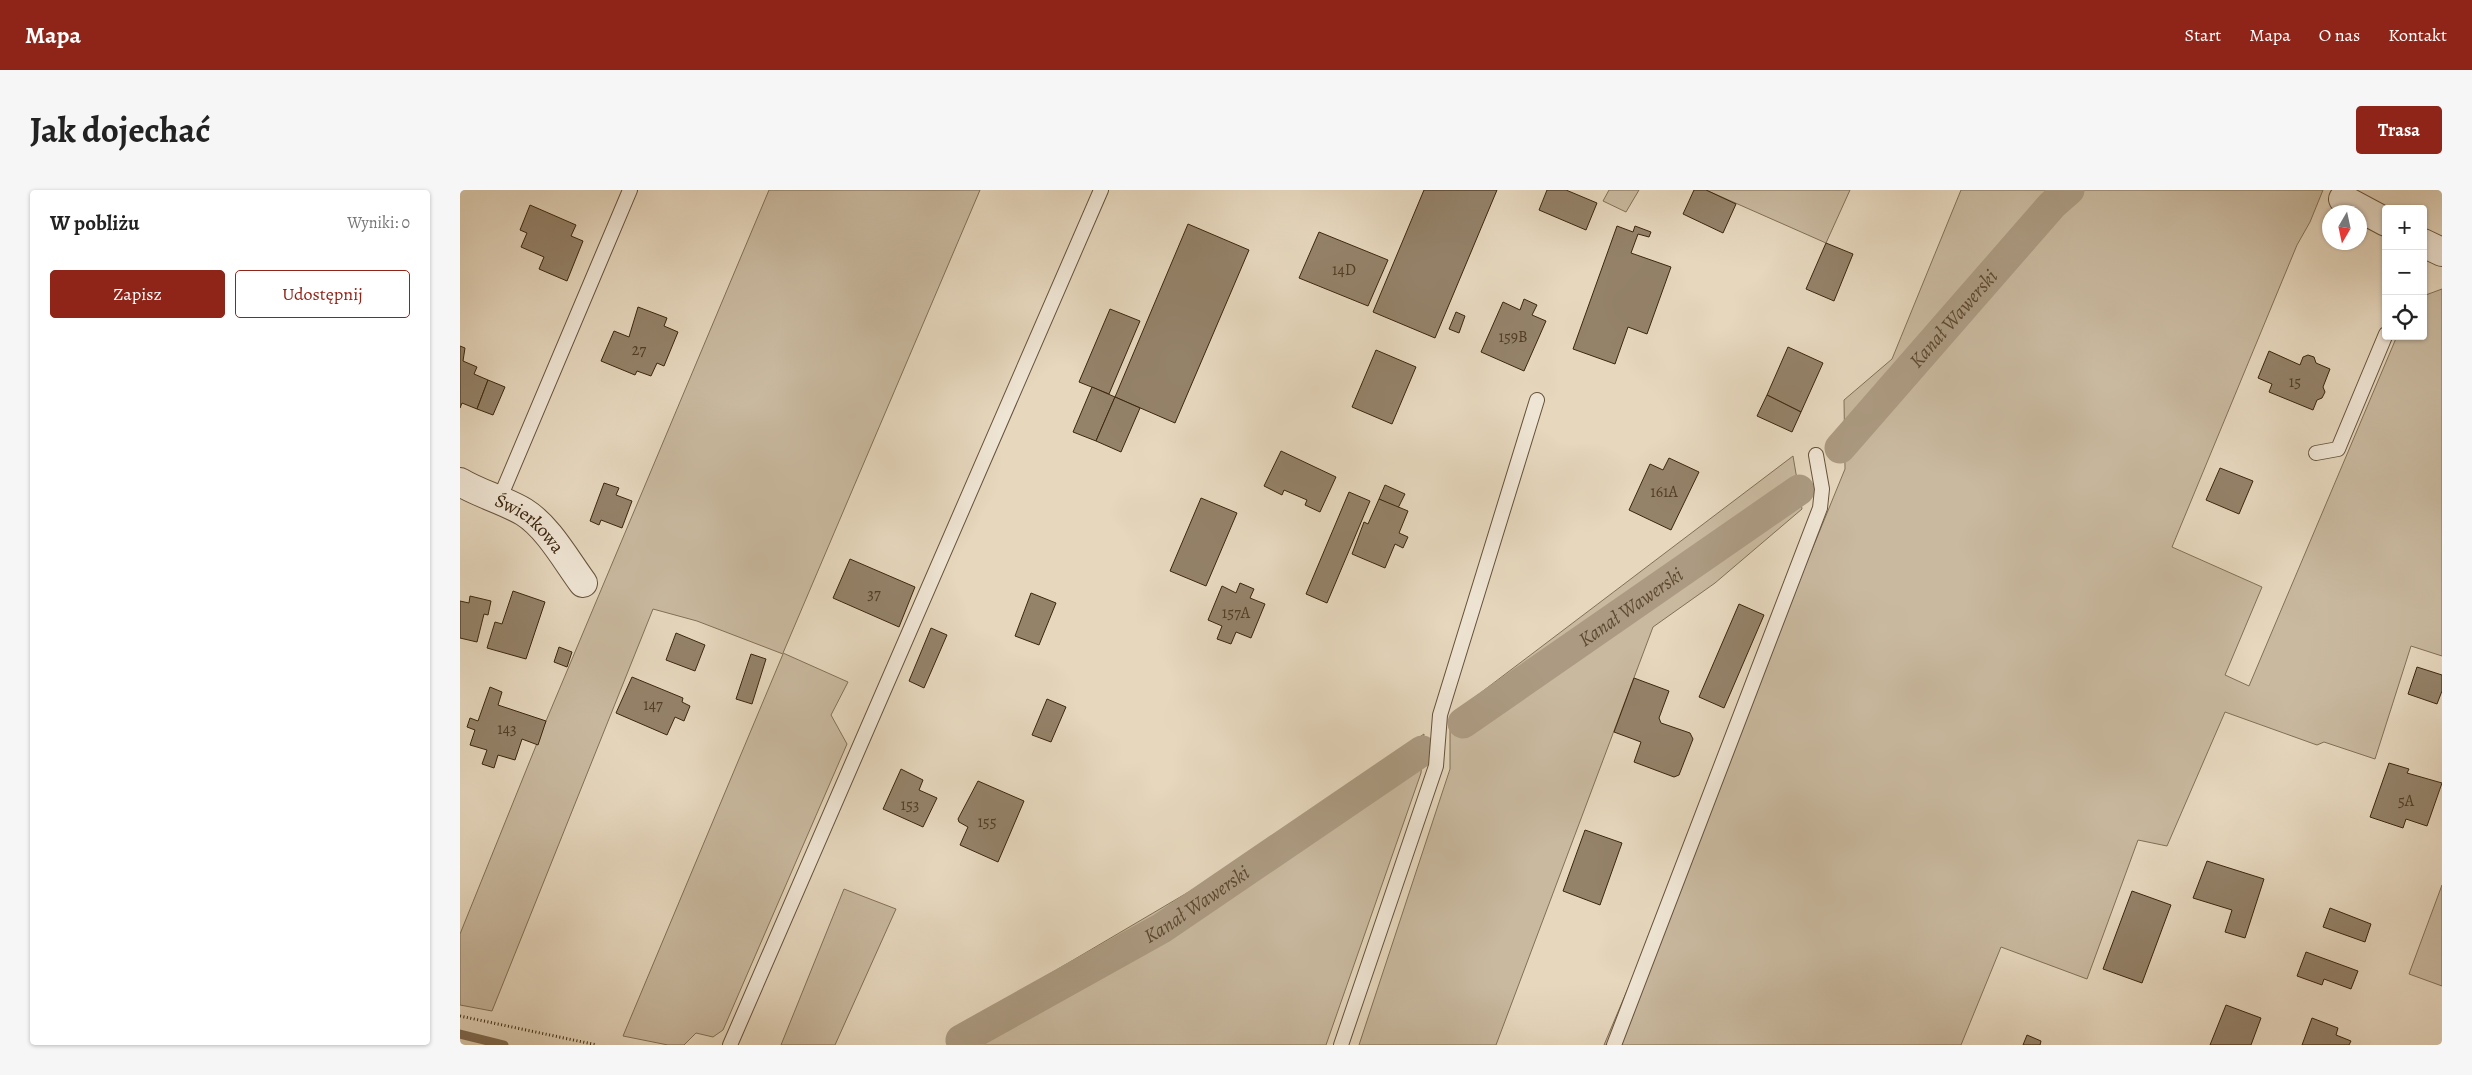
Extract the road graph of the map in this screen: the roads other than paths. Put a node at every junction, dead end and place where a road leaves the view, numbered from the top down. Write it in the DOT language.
graph roads {
  1 [pos="630,190"];
  2 [pos="1101,190"];
  3 [pos="2343,199"];
  4 [pos="2382,220"];
  5 [pos="2427,245"];
  6 [pos="2442,252"];
  7 [pos="2383,340"];
  8 [pos="1538,400"];
  9 [pos="2316,452"];
  10 [pos="1816,455"];
  11 [pos="460,482"];
  12 [pos="499,500"];
  13 [pos="583,583"];
  14 [pos="730,1045"];
  15 [pos="1341,1045"];
  16 [pos="1614,1045"];
  1 -- 12 [label="lane"];
  2 -- 14 [label="lane"];
  3 -- 4 [label="street"];
  5 -- 6 [label="street"];
  7 -- 9 [label="lane"];
  8 -- 15 [label="lane"];
  10 -- 16 [label="lane"];
  11 -- 12 [label="street, Świerkowa"];
  12 -- 13 [label="street, Świerkowa"];
}
